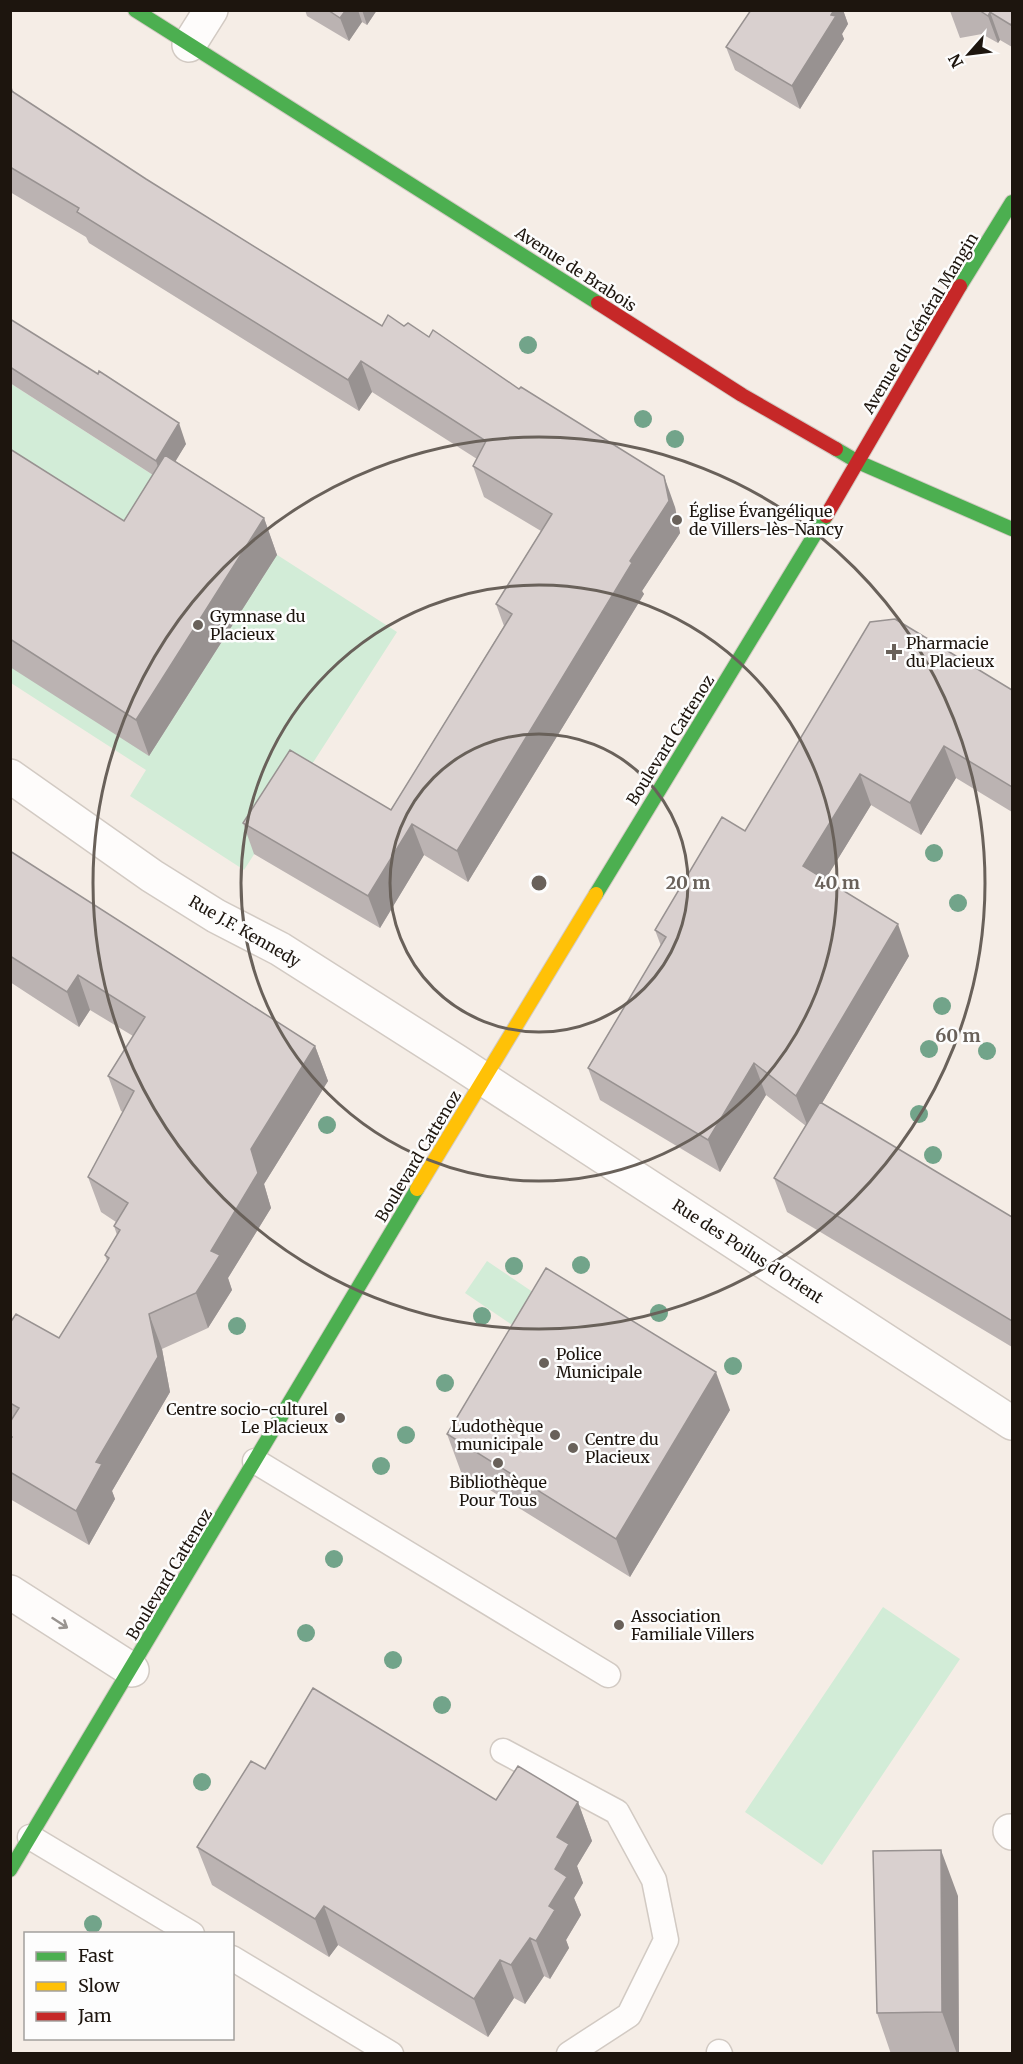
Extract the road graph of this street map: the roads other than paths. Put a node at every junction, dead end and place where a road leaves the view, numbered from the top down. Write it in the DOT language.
graph roads {
  1 [pos="135,10"];
  2 [pos="212,10"];
  3 [pos="189,45"];
  4 [pos="1012,202"];
  5 [pos="858,462"];
  6 [pos="1012,529"];
  7 [pos="10,776"];
  8 [pos="483,1079"];
  9 [pos="1012,1424"];
  10 [pos="255,1461"];
  11 [pos="10,1592"];
  12 [pos="132,1670"];
  13 [pos="608,1676"];
  14 [pos="503,1751"];
  15 [pos="30,1837"];
  16 [pos="10,1870"];
  17 [pos="189,1932"];
  18 [pos="234,1959"];
  19 [pos="376,2049"];
  20 [pos="569,2054"];
  1 -- 3 [label="street, Avenue de Brabois"];
  2 -- 3 [label="street"];
  3 -- 5 [label="street, Avenue de Brabois"];
  4 -- 5 [label="street, Avenue du Général Mangin"];
  5 -- 6 [label="street, Avenue de Brabois"];
  5 -- 8 [label="street, Boulevard Cattenoz"];
  7 -- 8 [label="street, Rue J.F. Kennedy"];
  8 -- 9 [label="street, Rue des Poilus d'Orient"];
  8 -- 10 [label="street, Boulevard Cattenoz"];
  10 -- 12 [label="street, Boulevard Cattenoz"];
  10 -- 13 [label="lane"];
  11 -- 12 [label="street, one-way"];
  12 -- 15 [label="street, Boulevard Cattenoz"];
  14 -- 20 [label="lane"];
  15 -- 16 [label="street, Boulevard Cattenoz"];
  15 -- 17 [label="lane"];
  18 -- 19 [label="lane"];
}
